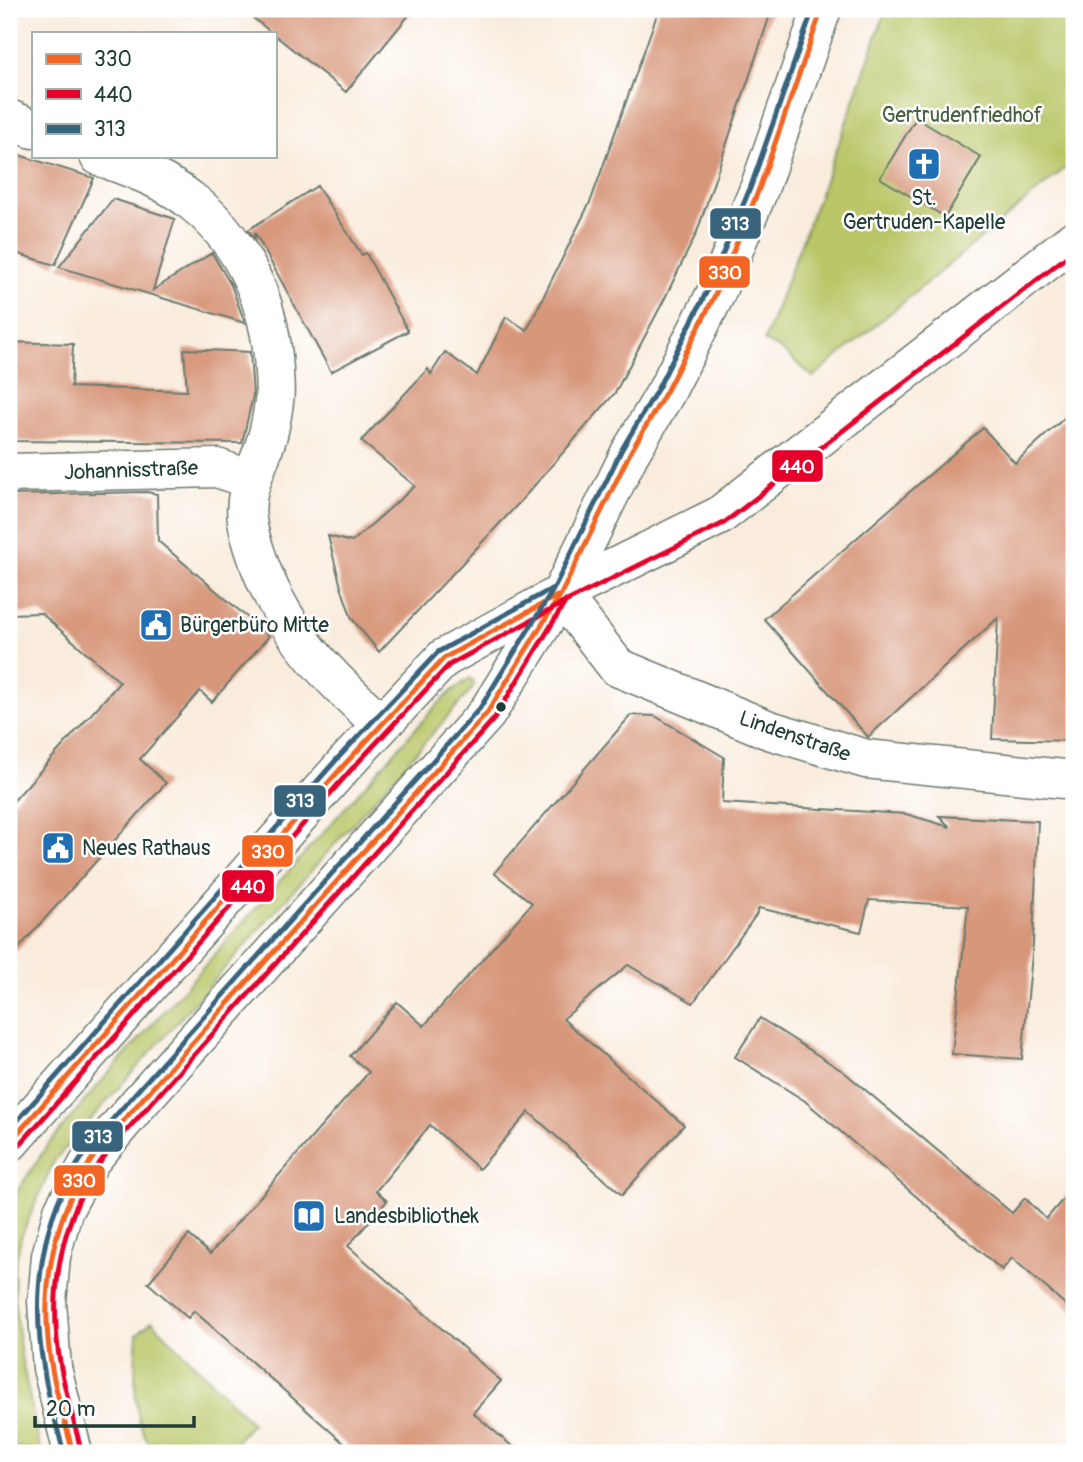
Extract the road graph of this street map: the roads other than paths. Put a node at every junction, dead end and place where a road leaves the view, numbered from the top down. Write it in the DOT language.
graph roads {
  1 [pos="822,9"];
  2 [pos="9,119"];
  3 [pos="32,129"];
  4 [pos="104,158"];
  5 [pos="1074,240"];
  6 [pos="9,473"];
  7 [pos="251,480"];
  8 [pos="561,594"];
  9 [pos="381,724"];
  10 [pos="1074,780"];
  11 [pos="9,1143"];
  12 [pos="73,1453"];
  1 -- 8 [label="street"];
  2 -- 3 [label="street"];
  4 -- 7 [label="street"];
  5 -- 8 [label="street"];
  6 -- 7 [label="street, Johannisstraße"];
  7 -- 9 [label="street"];
  8 -- 9 [label="street"];
  8 -- 10 [label="street, Lindenstraße"];
  8 -- 12 [label="street"];
  9 -- 11 [label="street"];
}
